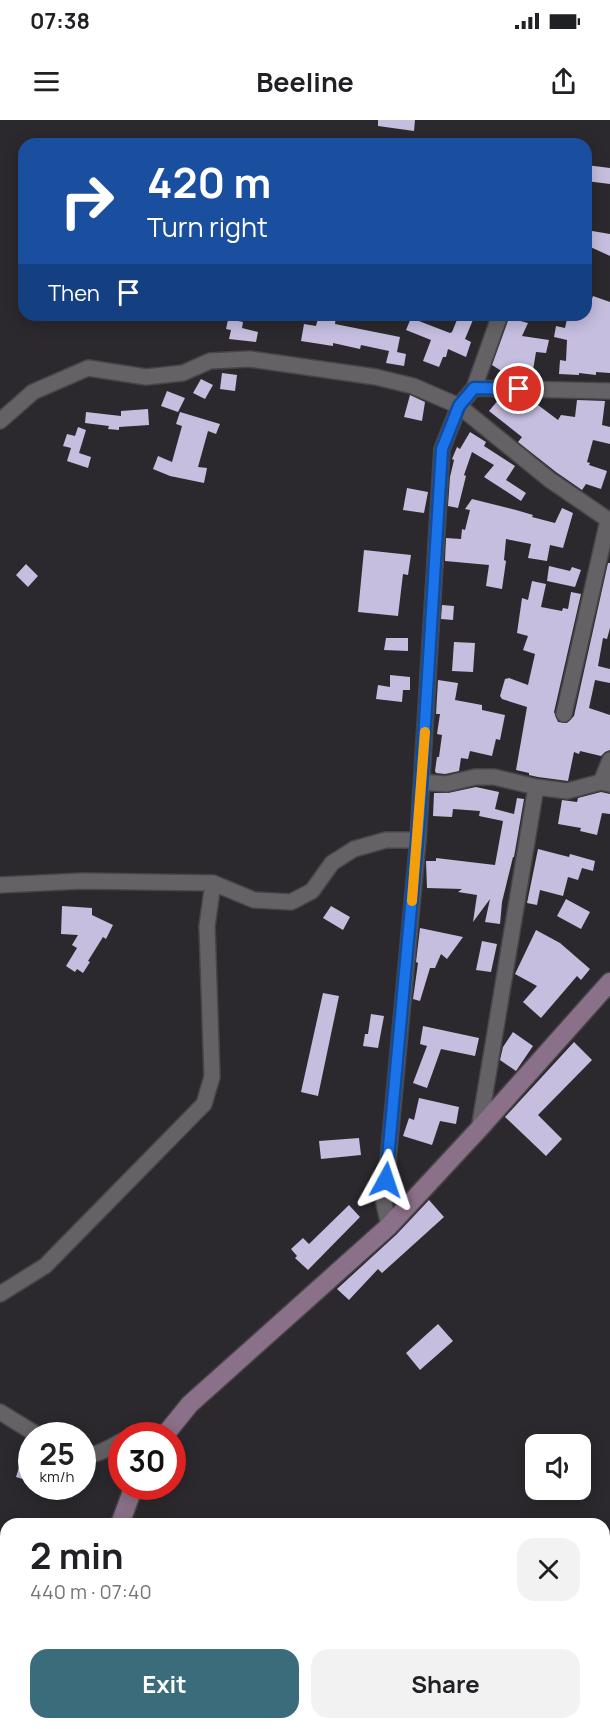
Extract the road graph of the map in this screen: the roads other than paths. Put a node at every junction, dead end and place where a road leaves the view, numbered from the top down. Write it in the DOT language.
graph roads {
  1 [pos="498,321"];
  2 [pos="474,388"];
  3 [pos="610,391"];
  4 [pos="459,406"];
  5 [pos="0,421"];
  6 [pos="609,520"];
  7 [pos="564,714"];
  8 [pos="610,760"];
  9 [pos="422,782"];
  10 [pos="605,783"];
  11 [pos="536,787"];
  12 [pos="418,840"];
  13 [pos="213,883"];
  14 [pos="0,885"];
  15 [pos="610,982"];
  16 [pos="479,1129"];
  17 [pos="389,1226"];
  18 [pos="0,1294"];
  19 [pos="0,1412"];
  20 [pos="175,1422"];
  21 [pos="18,1423"];
  22 [pos="129,1500"];
  23 [pos="122,1518"];
  1 -- 2 [label="street"];
  2 -- 3 [label="street"];
  2 -- 4 [label="street"];
  4 -- 5 [label="street"];
  4 -- 6 [label="street"];
  4 -- 9 [label="street"];
  6 -- 7 [label="street"];
  8 -- 10 [label="street"];
  9 -- 11 [label="street"];
  9 -- 12 [label="street"];
  10 -- 11 [label="street"];
  11 -- 16 [label="street"];
  12 -- 13 [label="street"];
  12 -- 17 [label="street"];
  13 -- 14 [label="street"];
  13 -- 18 [label="street"];
  15 -- 16 [label="street"];
  16 -- 17 [label="street"];
  17 -- 20 [label="street"];
  19 -- 21 [label="street"];
  22 -- 23 [label="street"];
}
